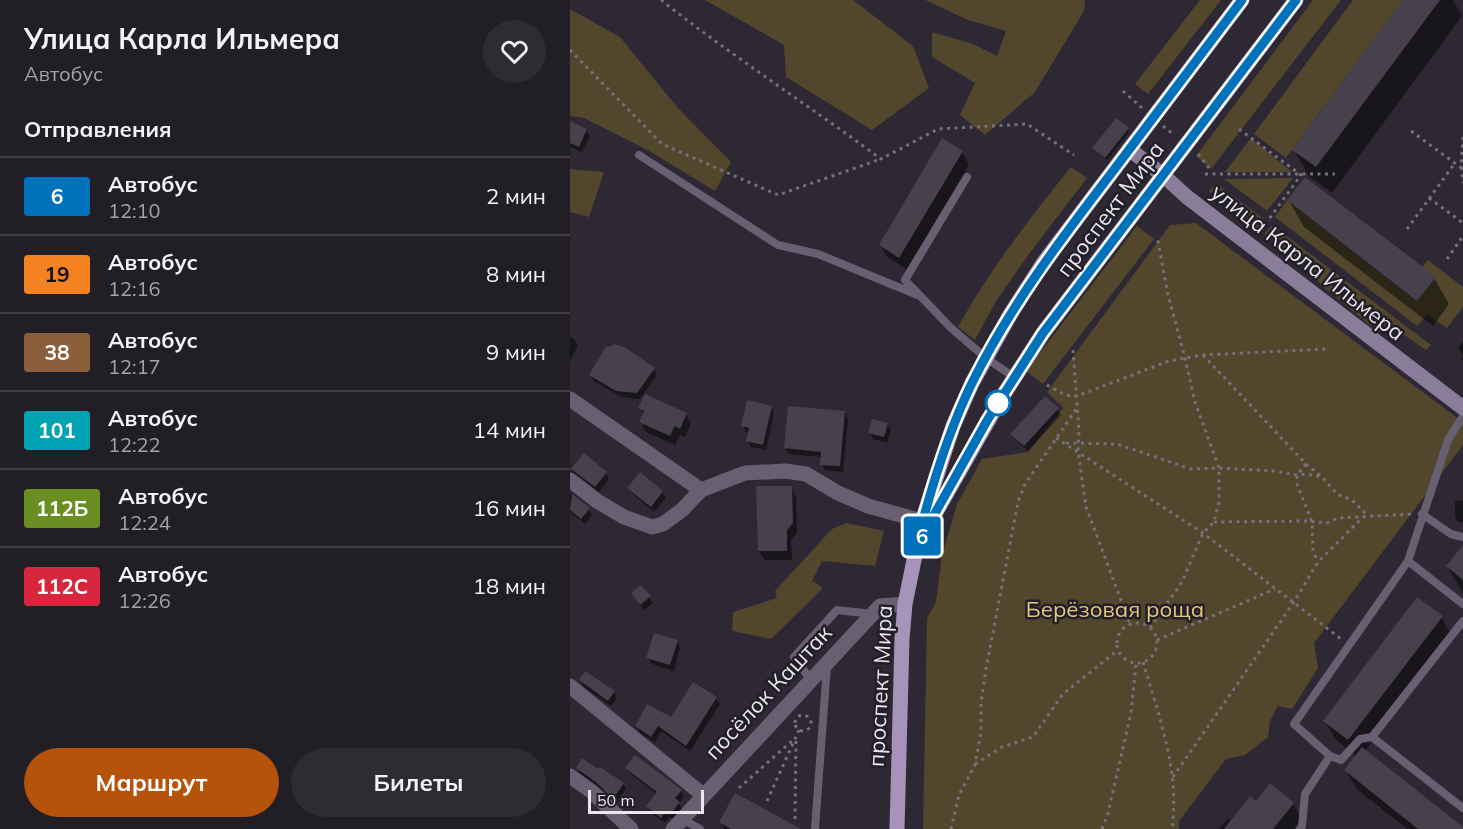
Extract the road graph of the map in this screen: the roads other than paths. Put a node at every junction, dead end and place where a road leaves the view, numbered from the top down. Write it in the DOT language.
graph roads {
  1 [pos="1242,0"];
  2 [pos="1296,0"];
  3 [pos="1129,149"];
  4 [pos="639,155"];
  5 [pos="1164,176"];
  6 [pos="967,177"];
  7 [pos="920,296"];
  8 [pos="986,358"];
  9 [pos="1014,377"];
  10 [pos="570,399"];
  11 [pos="1463,408"];
  12 [pos="1463,416"];
  13 [pos="570,480"];
  14 [pos="701,490"];
  15 [pos="1422,513"];
  16 [pos="922,521"];
  17 [pos="1463,537"];
  18 [pos="916,547"];
  19 [pos="1408,561"];
  20 [pos="905,604"];
  21 [pos="1463,604"];
  22 [pos="872,614"];
  23 [pos="1463,621"];
  24 [pos="827,663"];
  25 [pos="811,680"];
  26 [pos="570,686"];
  27 [pos="1372,737"];
  28 [pos="1330,756"];
  29 [pos="570,776"];
  30 [pos="703,795"];
  31 [pos="1463,808"];
  32 [pos="678,824"];
  33 [pos="631,829"];
  34 [pos="700,829"];
  35 [pos="815,829"];
  36 [pos="897,829"];
  37 [pos="1300,829"];
  1 -- 3 [label="main road, проспект Мира"];
  2 -- 5 [label="main road, проспект Мира"];
  3 -- 5 [label="street, улица Карла Ильмера"];
  3 -- 8 [label="main road, проспект Мира"];
  4 -- 7 [label="lane"];
  5 -- 9 [label="main road, проспект Мира"];
  5 -- 11 [label="street, улица Карла Ильмера"];
  6 -- 7 [label="lane"];
  7 -- 8 [label="lane"];
  8 -- 9 [label="lane"];
  8 -- 16 [label="main road, проспект Мира"];
  9 -- 18 [label="main road, проспект Мира"];
  10 -- 14 [label="street"];
  12 -- 15 [label="lane"];
  13 -- 14 [label="street"];
  14 -- 16 [label="street"];
  15 -- 17 [label="lane"];
  15 -- 19 [label="lane"];
  16 -- 18 [label="main road, проспект Мира"];
  18 -- 20 [label="main road, проспект Мира"];
  19 -- 21 [label="lane"];
  19 -- 28 [label="lane"];
  20 -- 22 [label="street, посёлок Каштак"];
  20 -- 36 [label="main road, проспект Мира"];
  22 -- 24 [label="street, посёлок Каштак"];
  22 -- 25 [label="lane"];
  23 -- 27 [label="lane"];
  24 -- 25 [label="street, посёлок Каштак"];
  24 -- 35 [label="lane"];
  25 -- 30 [label="street, посёлок Каштак"];
  26 -- 30 [label="street"];
  27 -- 28 [label="lane"];
  27 -- 31 [label="lane"];
  28 -- 37 [label="lane"];
  29 -- 33 [label="street"];
  30 -- 32 [label="street, посёлок Каштак"];
  32 -- 34 [label="lane"];
}
